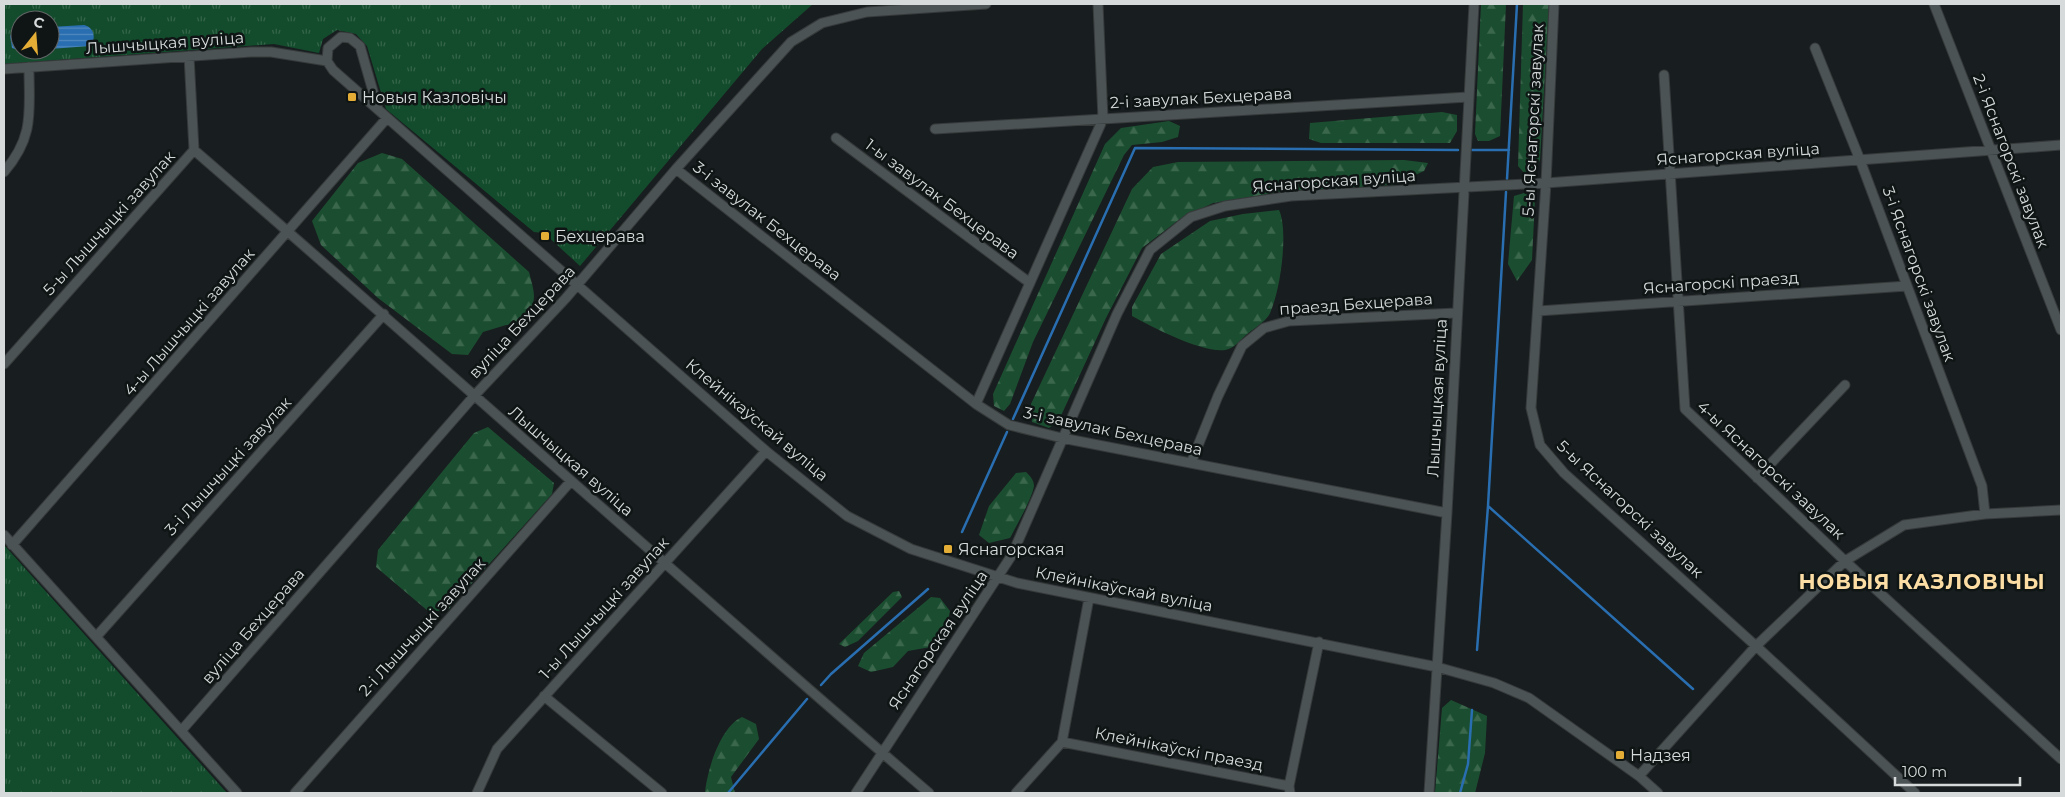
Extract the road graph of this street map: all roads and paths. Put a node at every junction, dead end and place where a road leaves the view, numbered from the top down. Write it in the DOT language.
graph roads {
  1 [pos="986,4"];
  2 [pos="1098,4"];
  3 [pos="1474,4"];
  4 [pos="1554,4"];
  5 [pos="1934,4"];
  6 [pos="1815,48"];
  7 [pos="189,56"];
  8 [pos="327,61"];
  9 [pos="29,67"];
  10 [pos="4,69"];
  11 [pos="1664,75"];
  12 [pos="1468,97"];
  13 [pos="378,109"];
  14 [pos="388,118"];
  15 [pos="1103,119"];
  16 [pos="935,129"];
  17 [pos="836,138"];
  18 [pos="2061,145"];
  19 [pos="194,150"];
  20 [pos="1991,151"];
  21 [pos="1860,160"];
  22 [pos="676,170"];
  23 [pos="4,172"];
  24 [pos="1670,174"];
  25 [pos="1546,183"];
  26 [pos="1463,187"];
  27 [pos="288,232"];
  28 [pos="1030,284"];
  29 [pos="577,285"];
  30 [pos="1907,286"];
  31 [pos="1677,302"];
  32 [pos="1538,311"];
  33 [pos="1456,313"];
  34 [pos="384,314"];
  35 [pos="2061,330"];
  36 [pos="4,364"];
  37 [pos="1845,385"];
  38 [pos="474,396"];
  39 [pos="976,404"];
  40 [pos="1062,438"];
  41 [pos="766,451"];
  42 [pos="1191,463"];
  43 [pos="1757,478"];
  44 [pos="571,481"];
  45 [pos="2061,510"];
  46 [pos="1446,513"];
  47 [pos="1985,514"];
  48 [pos="4,536"];
  49 [pos="12,545"];
  50 [pos="1845,561"];
  51 [pos="666,564"];
  52 [pos="998,578"];
  53 [pos="1089,598"];
  54 [pos="96,637"];
  55 [pos="1319,642"];
  56 [pos="1756,646"];
  57 [pos="1437,667"];
  58 [pos="544,696"];
  59 [pos="182,731"];
  60 [pos="1062,742"];
  61 [pos="882,753"];
  62 [pos="2061,759"];
  63 [pos="1639,776"];
  64 [pos="1290,790"];
  65 [pos="237,793"];
  66 [pos="295,793"];
  67 [pos="478,793"];
  68 [pos="662,793"];
  69 [pos="856,793"];
  70 [pos="929,793"];
  71 [pos="1016,793"];
  72 [pos="1429,793"];
  73 [pos="1658,793"];
  74 [pos="1915,793"];
  1 -- 22 [label="street, вуліца Бехцерава"];
  2 -- 15 [label="street, 1-ы завулак Бехцерава"];
  3 -- 12 [label="street, Лышчыцкая вуліца"];
  4 -- 25 [label="street, 5-ы Яснагорскі завулак"];
  5 -- 20 [label="street, 2-і Яснагорскі завулак"];
  6 -- 21 [label="street, 3-і Яснагорскі завулак"];
  7 -- 8 [label="street, Лышчыцкая вуліца"];
  7 -- 9 [label="street, Лышчыцкая вуліца"];
  7 -- 19 [label="street, 5-ы Лышчыцкі завулак"];
  8 -- 13 [label="street, Клейнікаўскай вуліца"];
  8 -- 13 [label="street"];
  9 -- 10 [label="street, Лышчыцкая вуліца"];
  9 -- 23 [label="street"];
  11 -- 24 [label="street, 4-ы Яснагорскі завулак"];
  12 -- 15 [label="street, 2-і завулак Бехцерава"];
  12 -- 26 [label="street, Лышчыцкая вуліца"];
  13 -- 14 [label="street, Клейнікаўскай вуліца"];
  14 -- 27 [label="street, 4-ы Лышчыцкі завулак"];
  14 -- 29 [label="street, Клейнікаўскай вуліца"];
  15 -- 16 [label="street, 2-і завулак Бехцерава"];
  15 -- 28 [label="street, 1-ы завулак Бехцерава"];
  17 -- 28 [label="street, 1-ы завулак Бехцерава"];
  18 -- 20 [label="street, Яснагорская вуліца"];
  19 -- 27 [label="street, Лышчыцкая вуліца"];
  19 -- 36 [label="street, 5-ы Лышчыцкі завулак"];
  20 -- 21 [label="street, Яснагорская вуліца"];
  20 -- 35 [label="street, 2-і Яснагорскі завулак"];
  21 -- 24 [label="street, Яснагорская вуліца"];
  21 -- 30 [label="street, 3-і Яснагорскі завулак"];
  22 -- 29 [label="street, вуліца Бехцерава"];
  22 -- 39 [label="street, 3-і завулак Бехцерава"];
  24 -- 25 [label="street, Яснагорская вуліца"];
  24 -- 31 [label="street, 4-ы Яснагорскі завулак"];
  25 -- 26 [label="street, Яснагорская вуліца"];
  25 -- 32 [label="street, 5-ы Яснагорскі завулак"];
  26 -- 33 [label="street, Лышчыцкая вуліца"];
  26 -- 40 [label="street, Яснагорская вуліца"];
  27 -- 34 [label="street, Лышчыцкая вуліца"];
  27 -- 49 [label="street, 4-ы Лышчыцкі завулак"];
  28 -- 39 [label="street, 1-ы завулак Бехцерава"];
  29 -- 38 [label="street, вуліца Бехцерава"];
  29 -- 41 [label="street, Клейнікаўскай вуліца"];
  30 -- 31 [label="street, Яснагорскі праезд"];
  30 -- 47 [label="street, 3-і Яснагорскі завулак"];
  31 -- 32 [label="street, Яснагорскі праезд"];
  31 -- 43 [label="street, 4-ы Яснагорскі завулак"];
  32 -- 56 [label="street, 5-ы Яснагорскі завулак"];
  33 -- 42 [label="street, праезд Бехцерава"];
  33 -- 46 [label="street, Лышчыцкая вуліца"];
  34 -- 38 [label="street, Лышчыцкая вуліца"];
  34 -- 54 [label="street, 3-і Лышчыцкі завулак"];
  37 -- 43 [label="street"];
  38 -- 44 [label="street, Лышчыцкая вуліца"];
  38 -- 59 [label="street, вуліца Бехцерава"];
  39 -- 40 [label="street, 3-і завулак Бехцерава"];
  40 -- 42 [label="street, 3-і завулак Бехцерава"];
  40 -- 52 [label="street, Яснагорская вуліца"];
  41 -- 51 [label="street, 1-ы Лышчыцкі завулак"];
  41 -- 52 [label="street, Клейнікаўскай вуліца"];
  42 -- 46 [label="street, 3-і завулак Бехцерава"];
  43 -- 50 [label="street, 4-ы Яснагорскі завулак"];
  44 -- 51 [label="street, Лышчыцкая вуліца"];
  44 -- 66 [label="street, 2-і Лышчыцкі завулак"];
  45 -- 47 [label="street"];
  46 -- 57 [label="street, Лышчыцкая вуліца"];
  47 -- 50 [label="street"];
  48 -- 49 [label="street"];
  49 -- 54 [label="street"];
  50 -- 56 [label="street"];
  50 -- 62 [label="street, 4-ы Яснагорскі завулак"];
  51 -- 58 [label="street, 1-ы Лышчыцкі завулак"];
  51 -- 61 [label="street, Лышчыцкая вуліца"];
  52 -- 53 [label="street, Клейнікаўскай вуліца"];
  52 -- 61 [label="street, Яснагорская вуліца"];
  53 -- 55 [label="street, Клейнікаўскай вуліца"];
  53 -- 60 [label="street"];
  54 -- 59 [label="street"];
  55 -- 57 [label="street, Клейнікаўскай вуліца"];
  55 -- 64 [label="street"];
  56 -- 63 [label="street"];
  56 -- 74 [label="street, 5-ы Яснагорскі завулак"];
  57 -- 63 [label="street, Клейнікаўскай вуліца"];
  57 -- 72 [label="street, Лышчыцкая вуліца"];
  58 -- 67 [label="street, 1-ы Лышчыцкі завулак"];
  58 -- 68 [label="street"];
  59 -- 65 [label="street"];
  60 -- 64 [label="street, Клейнікаўскі праезд"];
  60 -- 71 [label="street"];
  61 -- 69 [label="street, Яснагорская вуліца"];
  61 -- 70 [label="street, Лышчыцкая вуліца"];
  63 -- 73 [label="street, Клейнікаўскай вуліца"];
}
